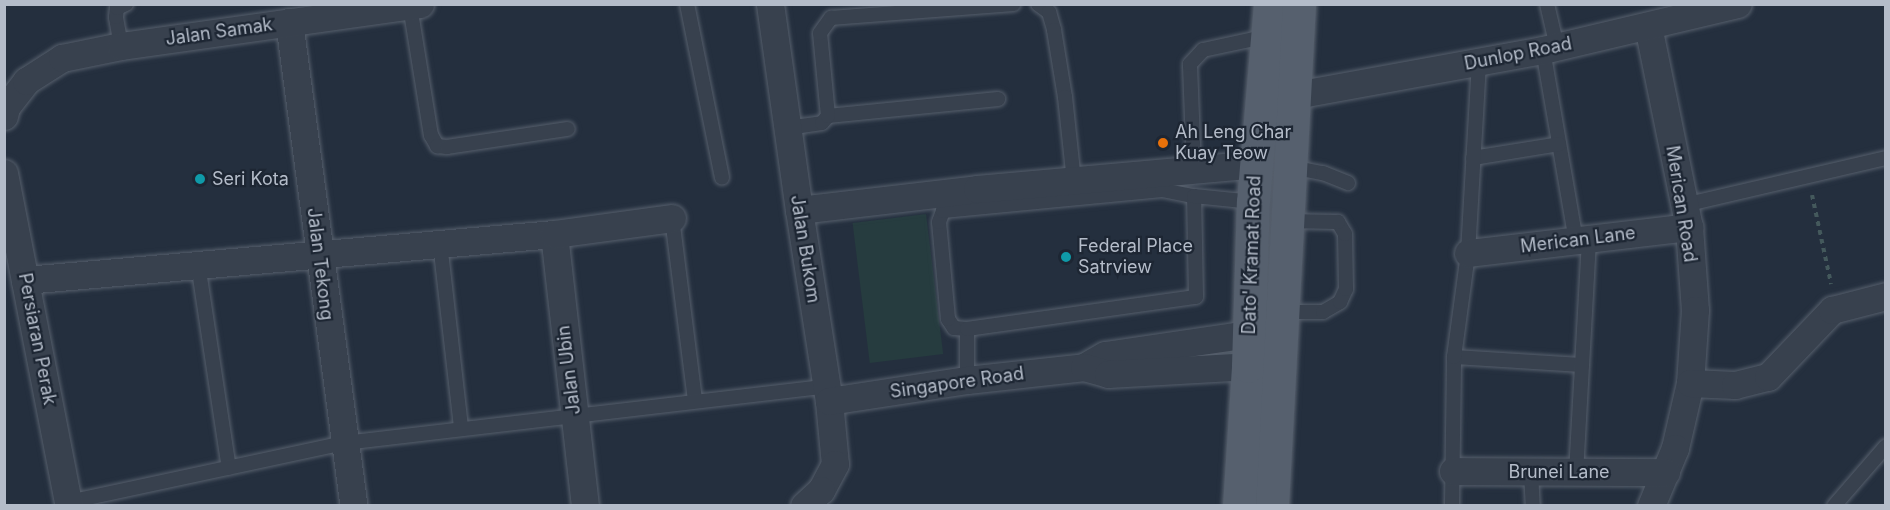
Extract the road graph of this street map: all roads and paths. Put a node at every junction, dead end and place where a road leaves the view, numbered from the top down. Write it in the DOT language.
graph roads {
  1 [pos="126,4"];
  2 [pos="687,4"];
  3 [pos="770,4"];
  4 [pos="1013,4"];
  5 [pos="1038,4"];
  6 [pos="1547,4"];
  7 [pos="1738,4"];
  8 [pos="415,5"];
  9 [pos="1699,10"];
  10 [pos="1288,11"];
  11 [pos="289,22"];
  12 [pos="1648,26"];
  13 [pos="121,46"];
  14 [pos="1550,48"];
  15 [pos="1479,62"];
  16 [pos="1295,95"];
  17 [pos="998,99"];
  18 [pos="4,116"];
  19 [pos="828,116"];
  20 [pos="787,128"];
  21 [pos="568,129"];
  22 [pos="1559,144"];
  23 [pos="1473,158"];
  24 [pos="1886,158"];
  25 [pos="1256,164"];
  26 [pos="1291,167"];
  27 [pos="4,172"];
  28 [pos="1808,176"];
  29 [pos="722,177"];
  30 [pos="1074,181"];
  31 [pos="1194,183"];
  32 [pos="1348,183"];
  33 [pos="1253,202"];
  34 [pos="798,210"];
  35 [pos="1686,216"];
  36 [pos="672,218"];
  37 [pos="1286,221"];
  38 [pos="554,234"];
  39 [pos="1583,240"];
  40 [pos="440,243"];
  41 [pos="319,252"];
  42 [pos="1468,253"];
  43 [pos="198,264"];
  44 [pos="26,280"];
  45 [pos="1886,296"];
  46 [pos="1837,308"];
  47 [pos="1283,312"];
  48 [pos="967,329"];
  49 [pos="1248,350"];
  50 [pos="1454,357"];
  51 [pos="1281,365"];
  52 [pos="1582,365"];
  53 [pos="967,380"];
  54 [pos="1690,383"];
  55 [pos="828,393"];
  56 [pos="695,400"];
  57 [pos="575,415"];
  58 [pos="461,428"];
  59 [pos="345,443"];
  60 [pos="1886,446"];
  61 [pos="229,468"];
  62 [pos="1453,471"];
  63 [pos="1531,472"];
  64 [pos="1666,472"];
  65 [pos="1576,473"];
  66 [pos="813,498"];
  67 [pos="69,504"];
  68 [pos="354,506"];
  69 [pos="585,506"];
  70 [pos="1239,506"];
  71 [pos="1272,506"];
  72 [pos="1452,506"];
  73 [pos="1533,506"];
  74 [pos="1651,506"];
  75 [pos="1834,506"];
  1 -- 13 [label="lane"];
  2 -- 29 [label="lane"];
  3 -- 20 [label="street, Jalan Bukom"];
  4 -- 19 [label="lane"];
  5 -- 30 [label="lane"];
  6 -- 14 [label="lane"];
  7 -- 9 [label="street, Dunlop Road"];
  8 -- 11 [label="street, Jalan Samak"];
  8 -- 21 [label="lane"];
  9 -- 12 [label="street, Dunlop Road"];
  10 -- 16 [label="main road, Dato' Kramat Road"];
  10 -- 25 [label="main road, Dato' Kramat Road"];
  10 -- 31 [label="lane"];
  11 -- 13 [label="street, Jalan Samak"];
  11 -- 41 [label="street, Jalan Tekong"];
  12 -- 14 [label="street, Dunlop Road"];
  12 -- 35 [label="street, Merican Road"];
  13 -- 18 [label="street, Jalan Samak"];
  14 -- 15 [label="street, Dunlop Road"];
  14 -- 22 [label="lane"];
  15 -- 16 [label="street, Dunlop Road"];
  15 -- 23 [label="lane"];
  16 -- 26 [label="main road, Dato' Kramat Road"];
  17 -- 19 [label="lane"];
  19 -- 20 [label="lane"];
  20 -- 34 [label="street, Jalan Bukom"];
  22 -- 23 [label="lane"];
  22 -- 39 [label="lane"];
  23 -- 42 [label="lane"];
  24 -- 28 [label="lane"];
  25 -- 31 [label="street"];
  25 -- 33 [label="main road, Dato' Kramat Road"];
  26 -- 32 [label="lane"];
  26 -- 37 [label="main road, Dato' Kramat Road"];
  27 -- 44 [label="street, Persiaran Perak"];
  28 -- 35 [label="lane"];
  28 -- 46 [label="path"];
  30 -- 31 [label="street"];
  30 -- 34 [label="street"];
  31 -- 33 [label="lane"];
  31 -- 48 [label="lane"];
  31 -- 48 [label="lane"];
  33 -- 49 [label="main road, Dato' Kramat Road"];
  34 -- 55 [label="street, Jalan Bukom"];
  35 -- 39 [label="street, Merican Lane"];
  35 -- 54 [label="street, Merican Road"];
  36 -- 38 [label="street"];
  36 -- 56 [label="lane"];
  37 -- 47 [label="main road, Dato' Kramat Road"];
  37 -- 47 [label="lane"];
  38 -- 40 [label="street"];
  38 -- 57 [label="street, Jalan Ubin"];
  39 -- 42 [label="street, Merican Lane"];
  39 -- 52 [label="lane"];
  40 -- 41 [label="street"];
  40 -- 58 [label="lane"];
  41 -- 43 [label="street"];
  41 -- 59 [label="street, Jalan Tekong"];
  42 -- 50 [label="lane"];
  43 -- 44 [label="street"];
  43 -- 61 [label="lane"];
  44 -- 67 [label="street, Persiaran Perak"];
  45 -- 46 [label="street"];
  46 -- 54 [label="street"];
  47 -- 51 [label="main road, Dato' Kramat Road"];
  48 -- 53 [label="lane"];
  49 -- 51 [label="street, Singapore Road"];
  49 -- 53 [label="street, Singapore Road"];
  49 -- 70 [label="main road, Dato' Kramat Road"];
  50 -- 52 [label="lane"];
  50 -- 62 [label="lane"];
  51 -- 71 [label="main road, Dato' Kramat Road"];
  52 -- 65 [label="lane"];
  53 -- 55 [label="street, Singapore Road"];
  54 -- 64 [label="street, Merican Road"];
  55 -- 56 [label="lane"];
  55 -- 66 [label="street, Jalan Bukom"];
  56 -- 57 [label="lane"];
  57 -- 58 [label="lane"];
  57 -- 69 [label="street, Jalan Ubin"];
  58 -- 59 [label="lane"];
  59 -- 61 [label="lane"];
  59 -- 68 [label="street, Jalan Tekong"];
  60 -- 75 [label="lane"];
  61 -- 67 [label="lane"];
  62 -- 63 [label="street, Brunei Lane"];
  62 -- 72 [label="lane"];
  63 -- 65 [label="street, Brunei Lane"];
  63 -- 73 [label="lane"];
  64 -- 65 [label="street, Brunei Lane"];
  64 -- 74 [label="street, Merican Road"];
}
